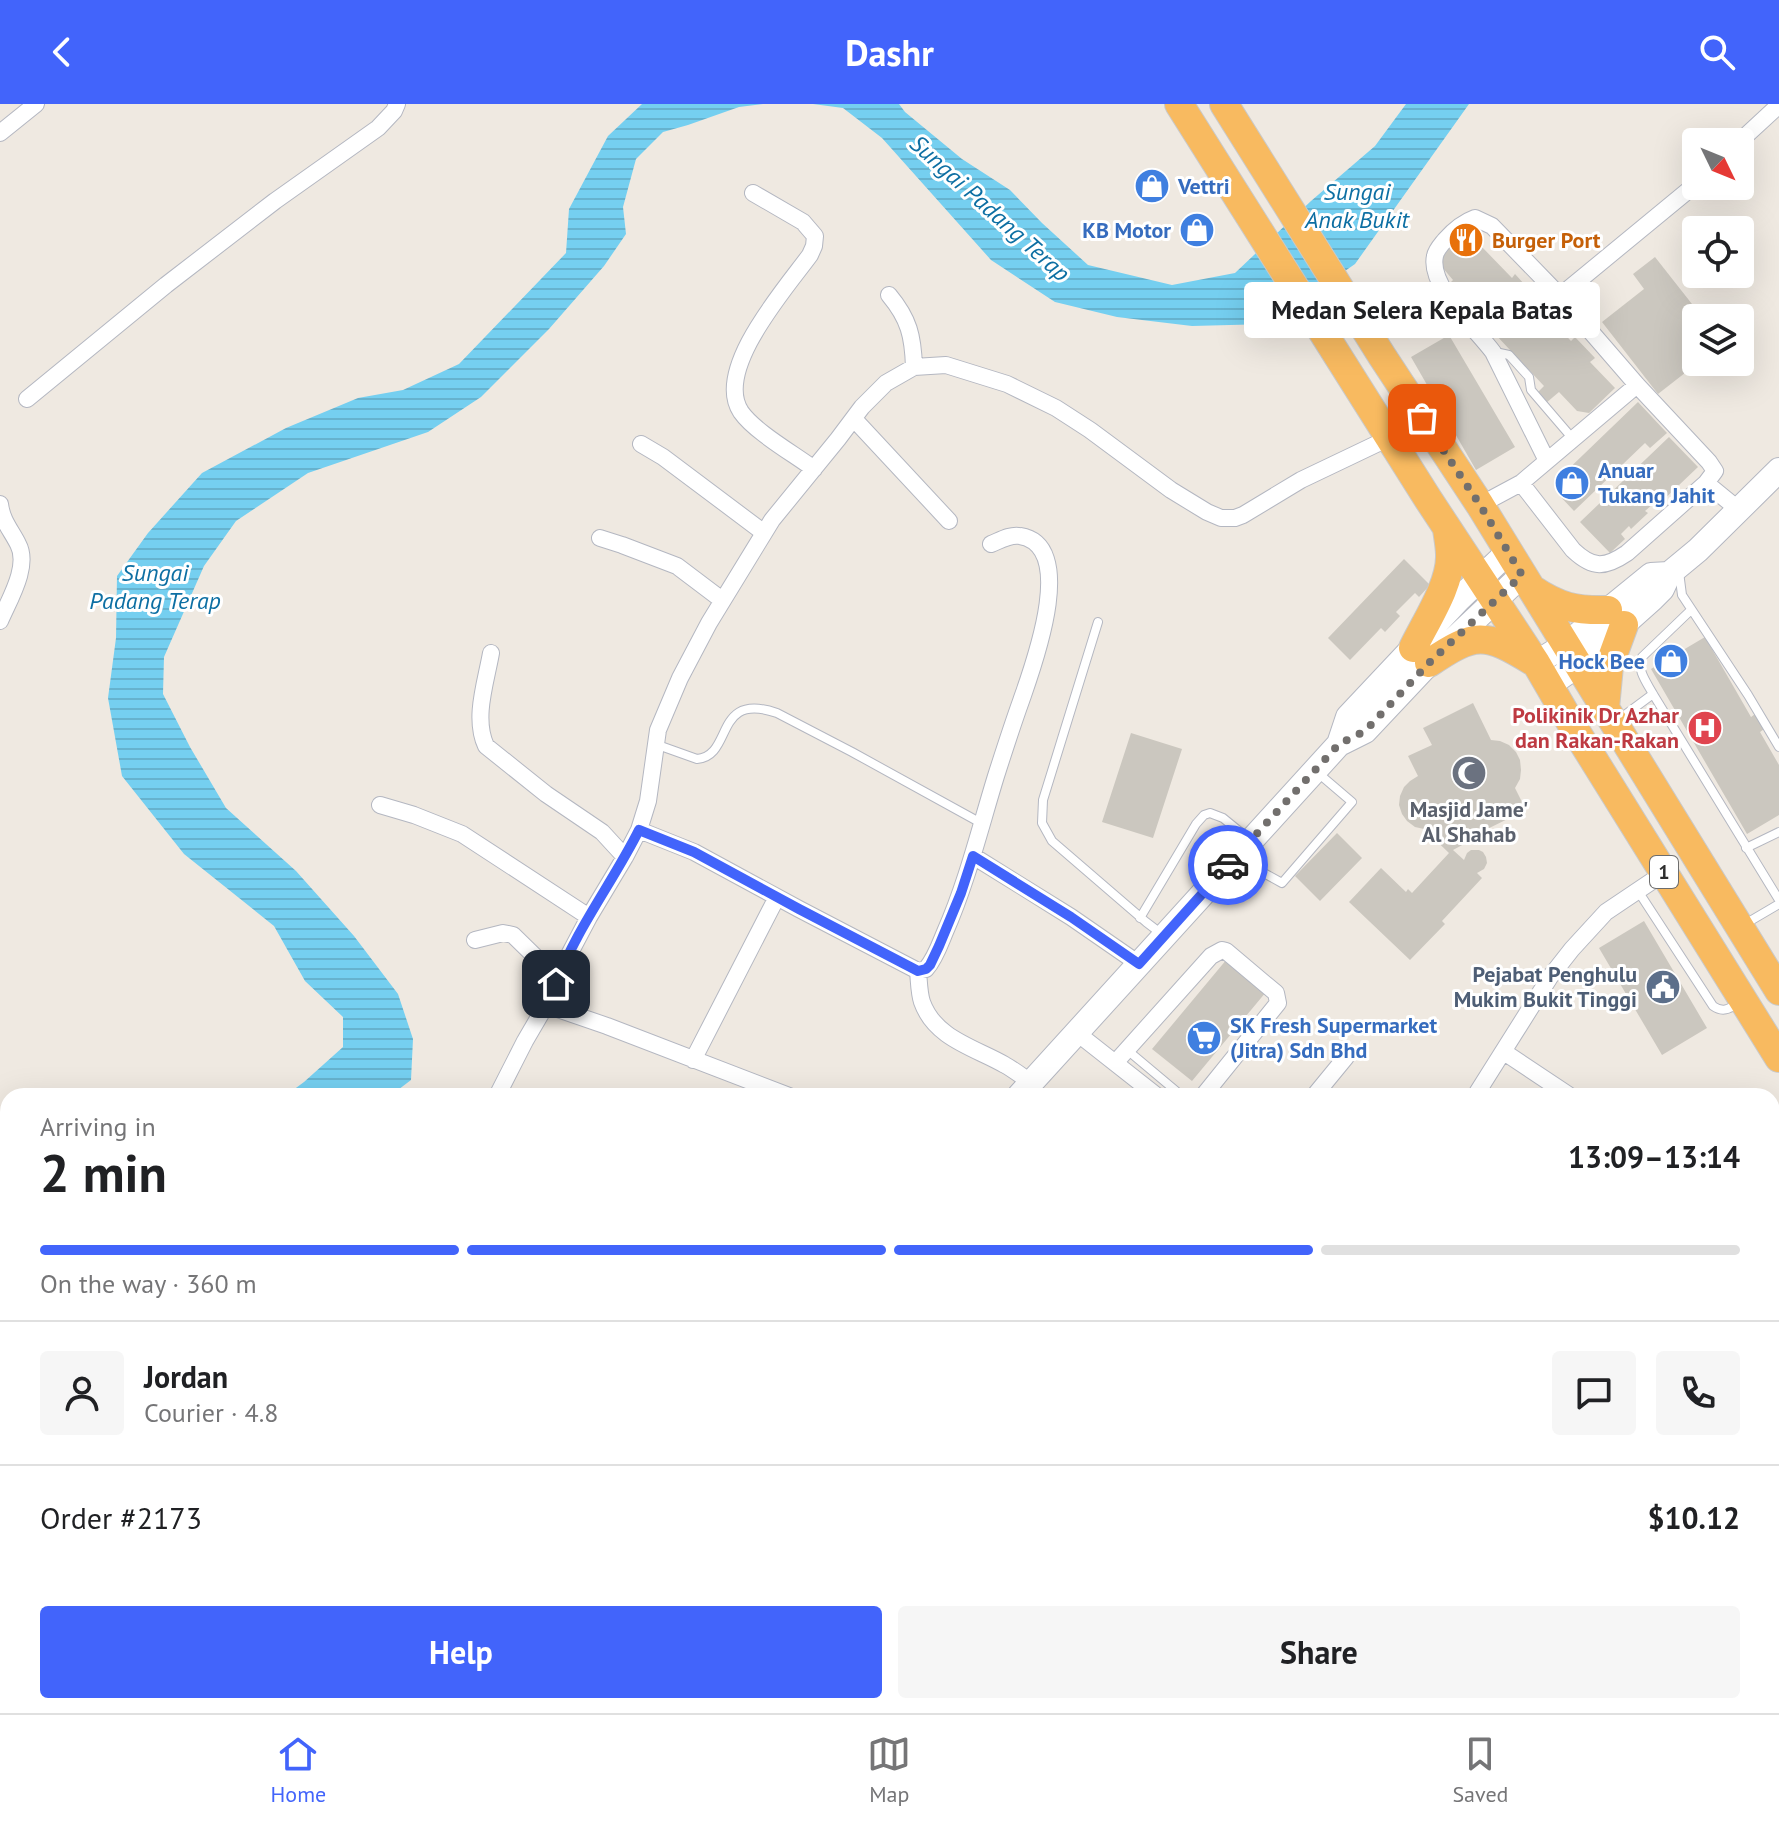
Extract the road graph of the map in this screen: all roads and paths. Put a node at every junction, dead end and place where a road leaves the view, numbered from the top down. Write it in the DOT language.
graph roads {
  1 [pos="36,104"];
  2 [pos="398,104"];
  3 [pos="1179,104"];
  4 [pos="1224,104"];
  5 [pos="1779,105"];
  6 [pos="1754,128"];
  7 [pos="0,133"];
  8 [pos="753,193"];
  9 [pos="1682,196"];
  10 [pos="889,295"];
  11 [pos="1560,296"];
  12 [pos="1493,352"];
  13 [pos="914,367"];
  14 [pos="1637,385"];
  15 [pos="27,399"];
  16 [pos="854,419"];
  17 [pos="1389,438"];
  18 [pos="1574,440"];
  19 [pos="641,444"];
  20 [pos="1547,461"];
  21 [pos="814,469"];
  22 [pos="1779,470"];
  23 [pos="1521,483"];
  24 [pos="1706,483"];
  25 [pos="0,504"];
  26 [pos="1480,505"];
  27 [pos="1739,510"];
  28 [pos="949,521"];
  29 [pos="1446,527"];
  30 [pos="763,532"];
  31 [pos="600,538"];
  32 [pos="991,544"];
  33 [pos="1519,571"];
  34 [pos="1674,571"];
  35 [pos="1487,590"];
  36 [pos="722,600"];
  37 [pos="1691,610"];
  38 [pos="1616,618"];
  39 [pos="0,621"];
  40 [pos="1098,622"];
  41 [pos="491,653"];
  42 [pos="1571,655"];
  43 [pos="1421,656"];
  44 [pos="1542,674"];
  45 [pos="1653,694"];
  46 [pos="1610,715"];
  47 [pos="655,744"];
  48 [pos="1779,747"];
  49 [pos="1315,770"];
  50 [pos="380,805"];
  51 [pos="982,823"];
  52 [pos="639,830"];
  53 [pos="1779,832"];
  54 [pos="1245,847"];
  55 [pos="1746,848"];
  56 [pos="973,856"];
  57 [pos="625,857"];
  58 [pos="1664,873"];
  59 [pos="1638,890"];
  60 [pos="777,897"];
  61 [pos="1779,902"];
  62 [pos="589,917"];
  63 [pos="1140,918"];
  64 [pos="1740,927"];
  65 [pos="1164,936"];
  66 [pos="475,940"];
  67 [pos="1139,964"];
  68 [pos="918,971"];
  69 [pos="558,979"];
  70 [pos="1777,981"];
  71 [pos="1743,1001"];
  72 [pos="546,1005"];
  73 [pos="1077,1033"];
  74 [pos="1126,1049"];
  75 [pos="1504,1052"];
  76 [pos="1346,1057"];
  77 [pos="1779,1058"];
  78 [pos="693,1060"];
  79 [pos="1115,1063"];
  80 [pos="501,1088"];
  81 [pos="768,1088"];
  82 [pos="1025,1088"];
  83 [pos="1027,1088"];
  84 [pos="1147,1088"];
  85 [pos="1172,1088"];
  86 [pos="1209,1088"];
  87 [pos="1321,1088"];
  88 [pos="1480,1088"];
  89 [pos="1558,1088"];
  1 -- 7 [label="street"];
  2 -- 15 [label="street"];
  3 -- 17 [label="highway, 1"];
  4 -- 26 [label="highway, 1"];
  5 -- 6 [label="street"];
  8 -- 21 [label="street"];
  9 -- 11 [label="street"];
  10 -- 13 [label="street"];
  11 -- 12 [label="street"];
  11 -- 14 [label="street"];
  12 -- 18 [label="lane"];
  12 -- 20 [label="street"];
  13 -- 16 [label="street"];
  13 -- 17 [label="street"];
  14 -- 18 [label="street"];
  14 -- 24 [label="street"];
  16 -- 21 [label="street"];
  16 -- 28 [label="street"];
  17 -- 29 [label="highway, 1"];
  18 -- 20 [label="street"];
  19 -- 30 [label="street"];
  20 -- 23 [label="street"];
  21 -- 30 [label="street"];
  22 -- 27 [label="main road"];
  23 -- 24 [label="street"];
  23 -- 26 [label="street"];
  24 -- 27 [label="street"];
  25 -- 39 [label="street"];
  26 -- 33 [label="highway, 1"];
  27 -- 34 [label="main road"];
  29 -- 35 [label="highway, 1"];
  29 -- 43 [label="highway"];
  30 -- 36 [label="street"];
  31 -- 36 [label="street"];
  32 -- 51 [label="street"];
  33 -- 35 [label="main road"];
  33 -- 38 [label="highway"];
  33 -- 42 [label="highway, 1"];
  34 -- 37 [label="lane"];
  34 -- 38 [label="main road"];
  35 -- 43 [label="main road"];
  35 -- 44 [label="highway, 1"];
  36 -- 47 [label="street"];
  37 -- 45 [label="lane"];
  37 -- 48 [label="lane"];
  38 -- 42 [label="main road"];
  38 -- 46 [label="highway"];
  40 -- 63 [label="lane"];
  41 -- 57 [label="street"];
  42 -- 44 [label="main road"];
  42 -- 46 [label="highway, 1"];
  43 -- 44 [label="highway"];
  43 -- 49 [label="main road"];
  44 -- 58 [label="highway, 1"];
  45 -- 46 [label="lane"];
  45 -- 55 [label="lane"];
  46 -- 64 [label="highway, 1"];
  47 -- 51 [label="lane"];
  47 -- 52 [label="street"];
  49 -- 54 [label="main road"];
  49 -- 54 [label="lane"];
  50 -- 62 [label="street"];
  51 -- 56 [label="street"];
  52 -- 57 [label="street"];
  52 -- 60 [label="street"];
  53 -- 55 [label="lane"];
  54 -- 63 [label="lane"];
  54 -- 65 [label="main road"];
  55 -- 61 [label="lane"];
  56 -- 67 [label="street"];
  56 -- 68 [label="street"];
  57 -- 62 [label="street"];
  58 -- 59 [label="street"];
  58 -- 71 [label="highway, 1"];
  59 -- 71 [label="lane"];
  59 -- 75 [label="street"];
  60 -- 68 [label="street"];
  60 -- 78 [label="street"];
  61 -- 64 [label="lane"];
  62 -- 69 [label="street"];
  63 -- 65 [label="lane"];
  64 -- 70 [label="highway, 1"];
  65 -- 67 [label="main road"];
  66 -- 69 [label="street"];
  67 -- 73 [label="main road"];
  68 -- 82 [label="street"];
  69 -- 72 [label="street"];
  71 -- 77 [label="highway, 1"];
  72 -- 78 [label="street"];
  72 -- 80 [label="street"];
  73 -- 79 [label="street"];
  73 -- 83 [label="main road"];
  74 -- 79 [label="street"];
  74 -- 85 [label="lane"];
  74 -- 86 [label="street"];
  75 -- 88 [label="street"];
  75 -- 89 [label="street"];
  76 -- 87 [label="street"];
  78 -- 81 [label="street"];
  79 -- 84 [label="street"];
}
